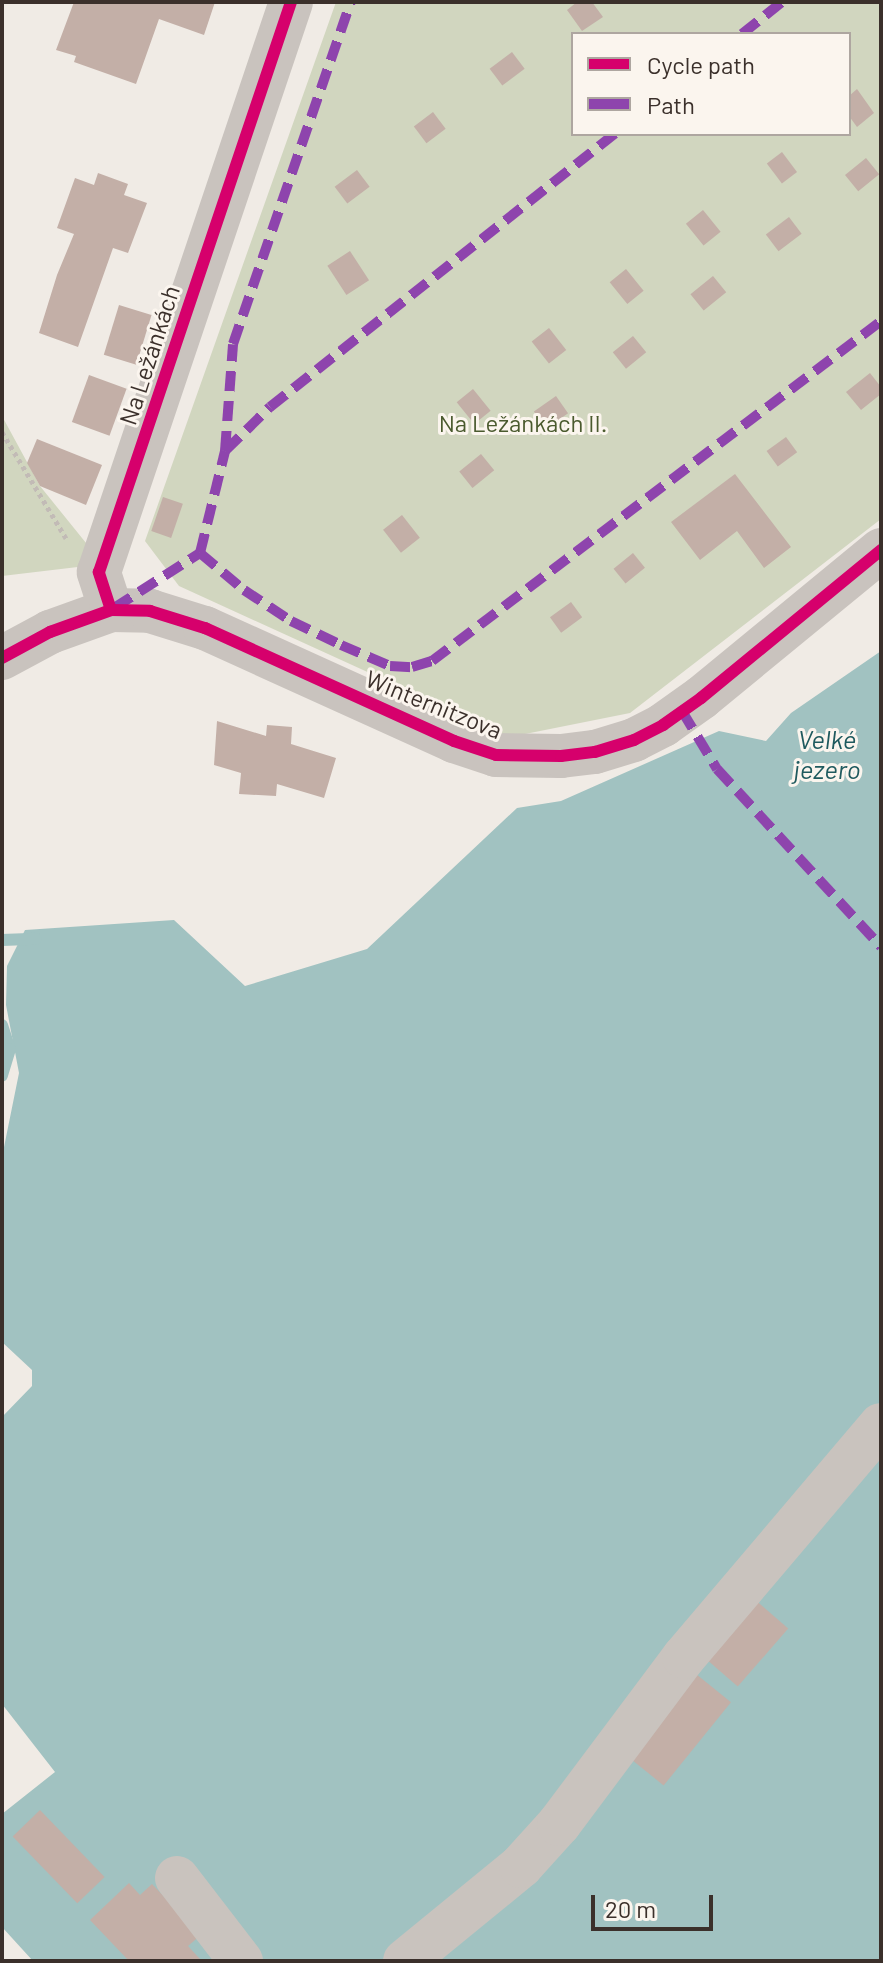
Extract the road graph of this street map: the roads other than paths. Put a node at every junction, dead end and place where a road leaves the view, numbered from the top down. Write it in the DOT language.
graph roads {
  1 [pos="291,2"];
  2 [pos="881,550"];
  3 [pos="111,610"];
  4 [pos="2,658"];
  5 [pos="881,1425"];
  6 [pos="177,1878"];
  7 [pos="241,1961"];
  8 [pos="405,1961"];
  1 -- 3 [label="street, Na Ležánkách"];
  2 -- 3 [label="street, Winternitzova"];
  3 -- 4 [label="street"];
  5 -- 8 [label="street"];
  6 -- 7 [label="street"];
}
